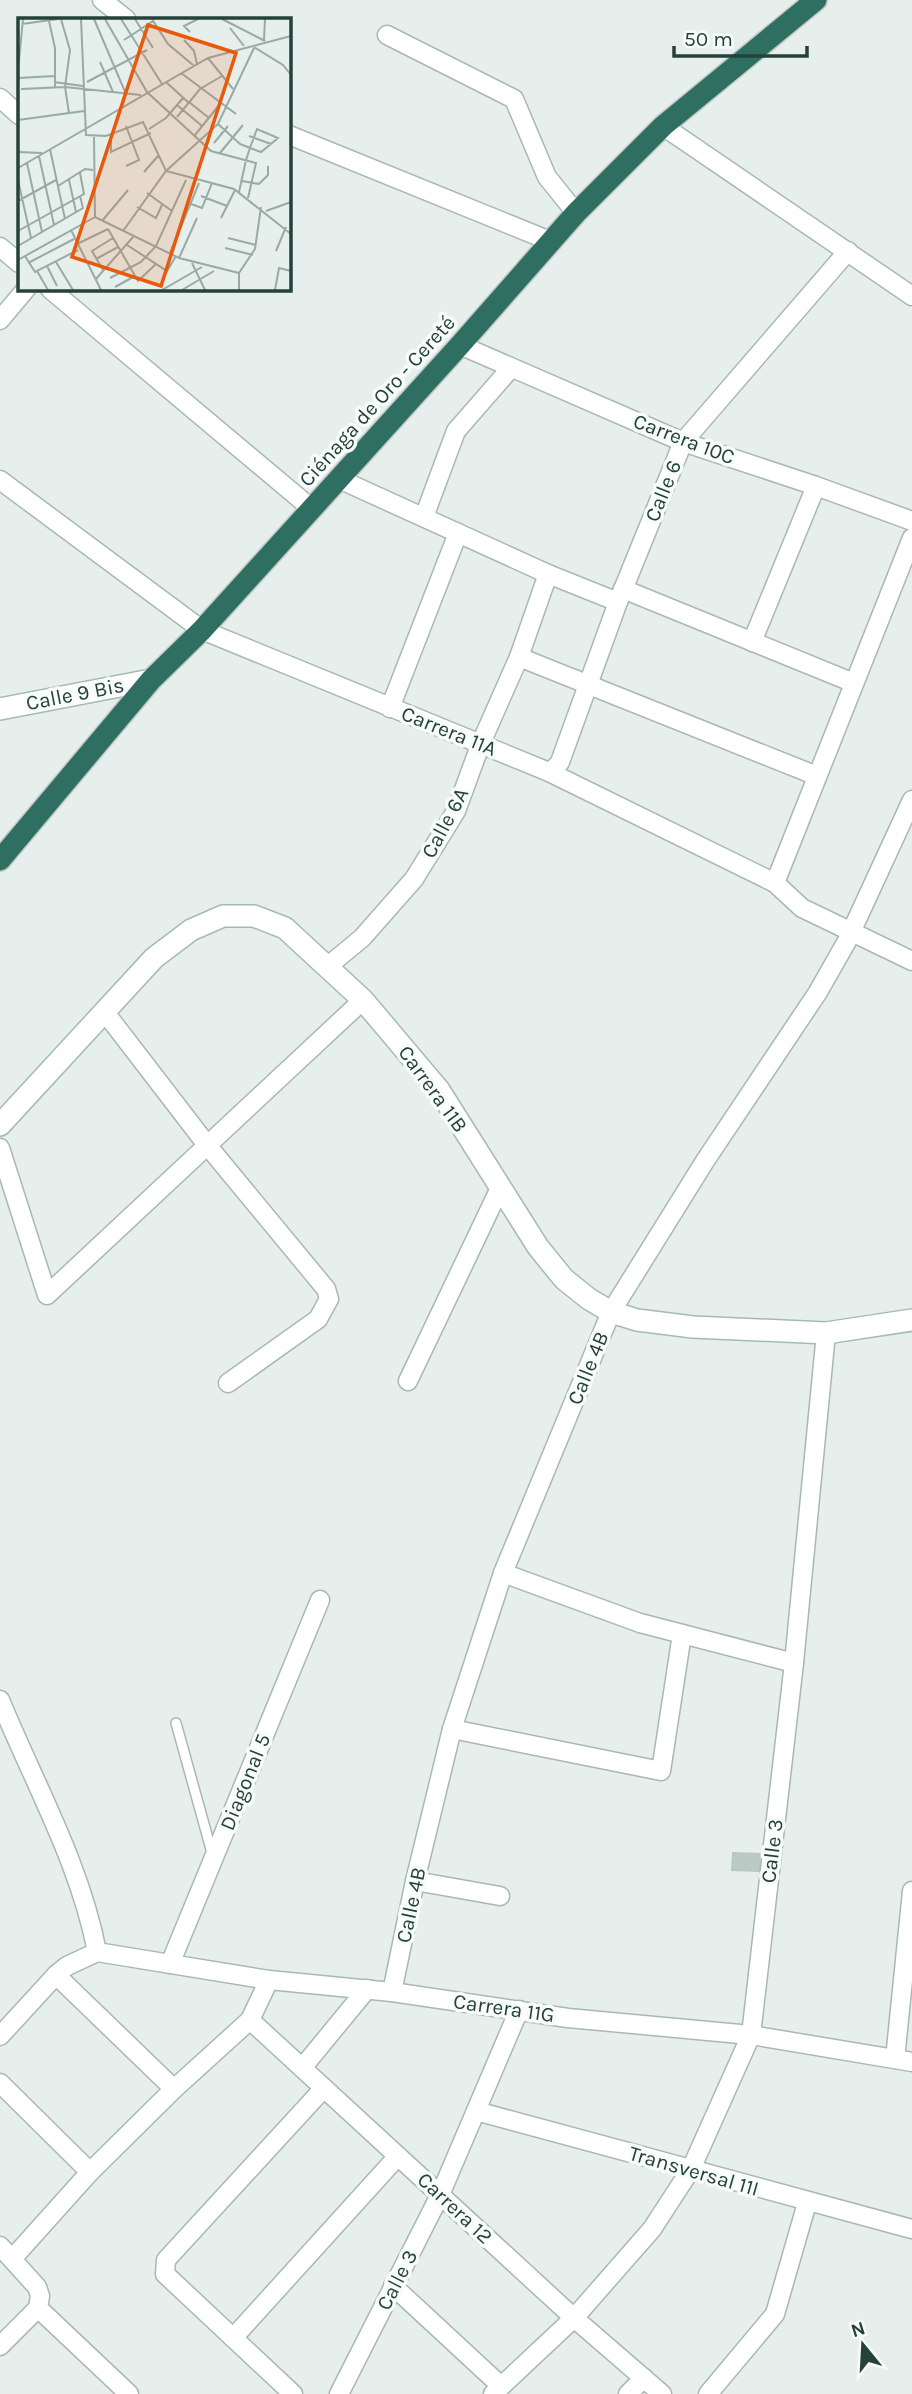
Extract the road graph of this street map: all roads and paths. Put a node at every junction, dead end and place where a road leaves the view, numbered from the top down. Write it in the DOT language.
graph roads {
  1 [pos="102,0"];
  2 [pos="816,0"];
  3 [pos="125,18"];
  4 [pos="387,35"];
  5 [pos="0,98"];
  6 [pos="18,114"];
  7 [pos="663,126"];
  8 [pos="290,135"];
  9 [pos="576,213"];
  10 [pos="550,242"];
  11 [pos="0,247"];
  12 [pos="848,251"];
  13 [pos="18,262"];
  14 [pos="25,290"];
  15 [pos="51,290"];
  16 [pos="912,296"];
  17 [pos="0,320"];
  18 [pos="460,345"];
  19 [pos="511,368"];
  20 [pos="683,442"];
  21 [pos="339,479"];
  22 [pos="0,480"];
  23 [pos="816,486"];
  24 [pos="312,509"];
  25 [pos="424,517"];
  26 [pos="912,521"];
  27 [pos="458,533"];
  28 [pos="912,538"];
  29 [pos="548,573"];
  30 [pos="620,596"];
  31 [pos="202,630"];
  32 [pos="752,642"];
  33 [pos="519,657"];
  34 [pos="150,680"];
  35 [pos="854,683"];
  36 [pos="588,685"];
  37 [pos="1,707"];
  38 [pos="390,708"];
  39 [pos="481,743"];
  40 [pos="549,772"];
  41 [pos="817,776"];
  42 [pos="912,800"];
  43 [pos="0,860"];
  44 [pos="775,883"];
  45 [pos="852,932"];
  46 [pos="912,961"];
  47 [pos="328,966"];
  48 [pos="363,1000"];
  49 [pos="104,1011"];
  50 [pos="0,1125"];
  51 [pos="207,1145"];
  52 [pos="0,1148"];
  53 [pos="500,1188"];
  54 [pos="611,1312"];
  55 [pos="912,1320"];
  56 [pos="827,1333"];
  57 [pos="408,1381"];
  58 [pos="228,1382"];
  59 [pos="503,1573"];
  60 [pos="320,1600"];
  61 [pos="682,1634"];
  62 [pos="794,1663"];
  63 [pos="0,1700"];
  64 [pos="176,1723"];
  65 [pos="452,1729"];
  66 [pos="214,1858"];
  67 [pos="415,1881"];
  68 [pos="912,1891"];
  69 [pos="500,1896"];
  70 [pos="97,1951"];
  71 [pos="170,1964"];
  72 [pos="56,1975"];
  73 [pos="269,1980"];
  74 [pos="367,1989"];
  75 [pos="392,1992"];
  76 [pos="519,2010"];
  77 [pos="250,2020"];
  78 [pos="751,2035"];
  79 [pos="0,2036"];
  80 [pos="903,2061"];
  81 [pos="302,2068"];
  82 [pos="0,2083"];
  83 [pos="324,2088"];
  84 [pos="174,2089"];
  85 [pos="476,2111"];
  86 [pos="398,2156"];
  87 [pos="691,2169"];
  88 [pos="90,2172"];
  89 [pos="440,2195"];
  90 [pos="807,2203"];
  91 [pos="912,2229"];
  92 [pos="6,2252"];
  93 [pos="393,2286"];
  94 [pos="38,2308"];
  95 [pos="574,2318"];
  96 [pos="233,2338"];
  97 [pos="0,2346"];
  98 [pos="644,2378"];
  99 [pos="497,2390"];
  100 [pos="129,2394"];
  101 [pos="293,2394"];
  102 [pos="339,2394"];
  103 [pos="628,2394"];
  104 [pos="662,2394"];
  105 [pos="708,2394"];
  1 -- 3 [label="street"];
  2 -- 7 [label="highway, Ciénaga de Oro - Cereté"];
  4 -- 9 [label="street"];
  5 -- 6 [label="street"];
  7 -- 9 [label="highway, Ciénaga de Oro - Cereté"];
  7 -- 12 [label="street"];
  8 -- 10 [label="street"];
  9 -- 10 [label="highway, Ciénaga de Oro - Cereté"];
  10 -- 18 [label="highway, Ciénaga de Oro - Cereté"];
  11 -- 13 [label="street"];
  12 -- 16 [label="street"];
  12 -- 20 [label="street, Calle 6"];
  14 -- 17 [label="street"];
  15 -- 24 [label="street"];
  18 -- 19 [label="street, Carrera 10C"];
  18 -- 21 [label="highway, Ciénaga de Oro - Cereté"];
  19 -- 20 [label="street, Carrera 10C"];
  19 -- 25 [label="street"];
  20 -- 23 [label="street, Carrera 10C"];
  20 -- 30 [label="street, Calle 6"];
  21 -- 24 [label="highway, Ciénaga de Oro - Cereté"];
  21 -- 25 [label="street"];
  22 -- 31 [label="street, Carrera 11A"];
  23 -- 26 [label="street, Carrera 10C"];
  23 -- 32 [label="street"];
  24 -- 31 [label="highway, Ciénaga de Oro - Cereté"];
  25 -- 27 [label="street"];
  27 -- 29 [label="street"];
  27 -- 38 [label="street"];
  28 -- 35 [label="street"];
  29 -- 30 [label="street"];
  29 -- 33 [label="street, Calle 6A"];
  30 -- 32 [label="street"];
  30 -- 36 [label="street, Calle 6"];
  31 -- 34 [label="highway, Ciénaga de Oro - Cereté"];
  31 -- 38 [label="street, Carrera 11A"];
  32 -- 35 [label="street"];
  33 -- 36 [label="street"];
  33 -- 39 [label="street, Calle 6A"];
  34 -- 37 [label="street, Calle 9 Bis"];
  34 -- 43 [label="highway, Ciénaga de Oro - Cereté"];
  35 -- 41 [label="street"];
  36 -- 40 [label="street, Calle 6"];
  36 -- 41 [label="street"];
  38 -- 39 [label="street, Carrera 11A"];
  39 -- 40 [label="street, Carrera 11A"];
  39 -- 47 [label="street, Calle 6A"];
  40 -- 44 [label="street, Carrera 11A"];
  41 -- 44 [label="street"];
  42 -- 45 [label="street, Calle 4B"];
  44 -- 45 [label="street, Carrera 11A"];
  45 -- 46 [label="street, Carrera 11A"];
  45 -- 54 [label="street, Calle 4B"];
  47 -- 48 [label="street, Carrera 11B"];
  47 -- 49 [label="street, Carrera 11B"];
  48 -- 51 [label="street"];
  48 -- 53 [label="street, Carrera 11B"];
  49 -- 50 [label="street, Carrera 11B"];
  49 -- 51 [label="street"];
  51 -- 52 [label="street"];
  51 -- 58 [label="street"];
  53 -- 54 [label="street, Carrera 11B"];
  53 -- 57 [label="street"];
  54 -- 56 [label="street, Carrera 11B"];
  54 -- 59 [label="street, Calle 4B"];
  55 -- 56 [label="street, Carrera 11B"];
  56 -- 62 [label="street, Calle 3"];
  59 -- 61 [label="street"];
  59 -- 65 [label="street, Calle 4B"];
  60 -- 66 [label="street, Diagonal 5"];
  61 -- 62 [label="street"];
  61 -- 65 [label="street"];
  62 -- 78 [label="street, Calle 3"];
  63 -- 70 [label="street"];
  64 -- 66 [label="lane"];
  65 -- 67 [label="street, Calle 4B"];
  66 -- 71 [label="street, Diagonal 5"];
  67 -- 69 [label="street"];
  67 -- 75 [label="street, Calle 4B"];
  68 -- 80 [label="street"];
  70 -- 71 [label="street, Carrera 11G"];
  70 -- 72 [label="street"];
  71 -- 73 [label="street, Carrera 11G"];
  72 -- 79 [label="street"];
  72 -- 84 [label="street"];
  73 -- 74 [label="street, Carrera 11G"];
  73 -- 77 [label="street"];
  74 -- 75 [label="street, Carrera 11G"];
  74 -- 81 [label="street"];
  75 -- 76 [label="street, Carrera 11G"];
  76 -- 78 [label="street, Carrera 11G"];
  76 -- 85 [label="street, Calle 3"];
  77 -- 81 [label="street, Carrera 12"];
  77 -- 84 [label="street"];
  78 -- 80 [label="street, Carrera 11G"];
  78 -- 87 [label="street, Calle 3"];
  81 -- 83 [label="street, Carrera 12"];
  82 -- 88 [label="street"];
  83 -- 86 [label="street, Carrera 12"];
  83 -- 96 [label="street"];
  84 -- 88 [label="street"];
  85 -- 87 [label="street, Transversal 11I"];
  85 -- 89 [label="street, Calle 3"];
  86 -- 89 [label="street, Carrera 12"];
  86 -- 96 [label="street"];
  87 -- 90 [label="street, Transversal 11I"];
  87 -- 95 [label="street, Calle 3"];
  88 -- 92 [label="street"];
  89 -- 93 [label="street, Calle 3"];
  89 -- 95 [label="street, Carrera 12"];
  90 -- 91 [label="street, Transversal 11I"];
  90 -- 105 [label="street"];
  92 -- 94 [label="street"];
  93 -- 99 [label="street"];
  93 -- 102 [label="street, Calle 3"];
  94 -- 97 [label="street"];
  94 -- 100 [label="street"];
  95 -- 98 [label="street, Carrera 12"];
  95 -- 99 [label="street, Calle 3"];
  96 -- 101 [label="street"];
  98 -- 103 [label="street"];
  98 -- 104 [label="street, Carrera 12"];
}
